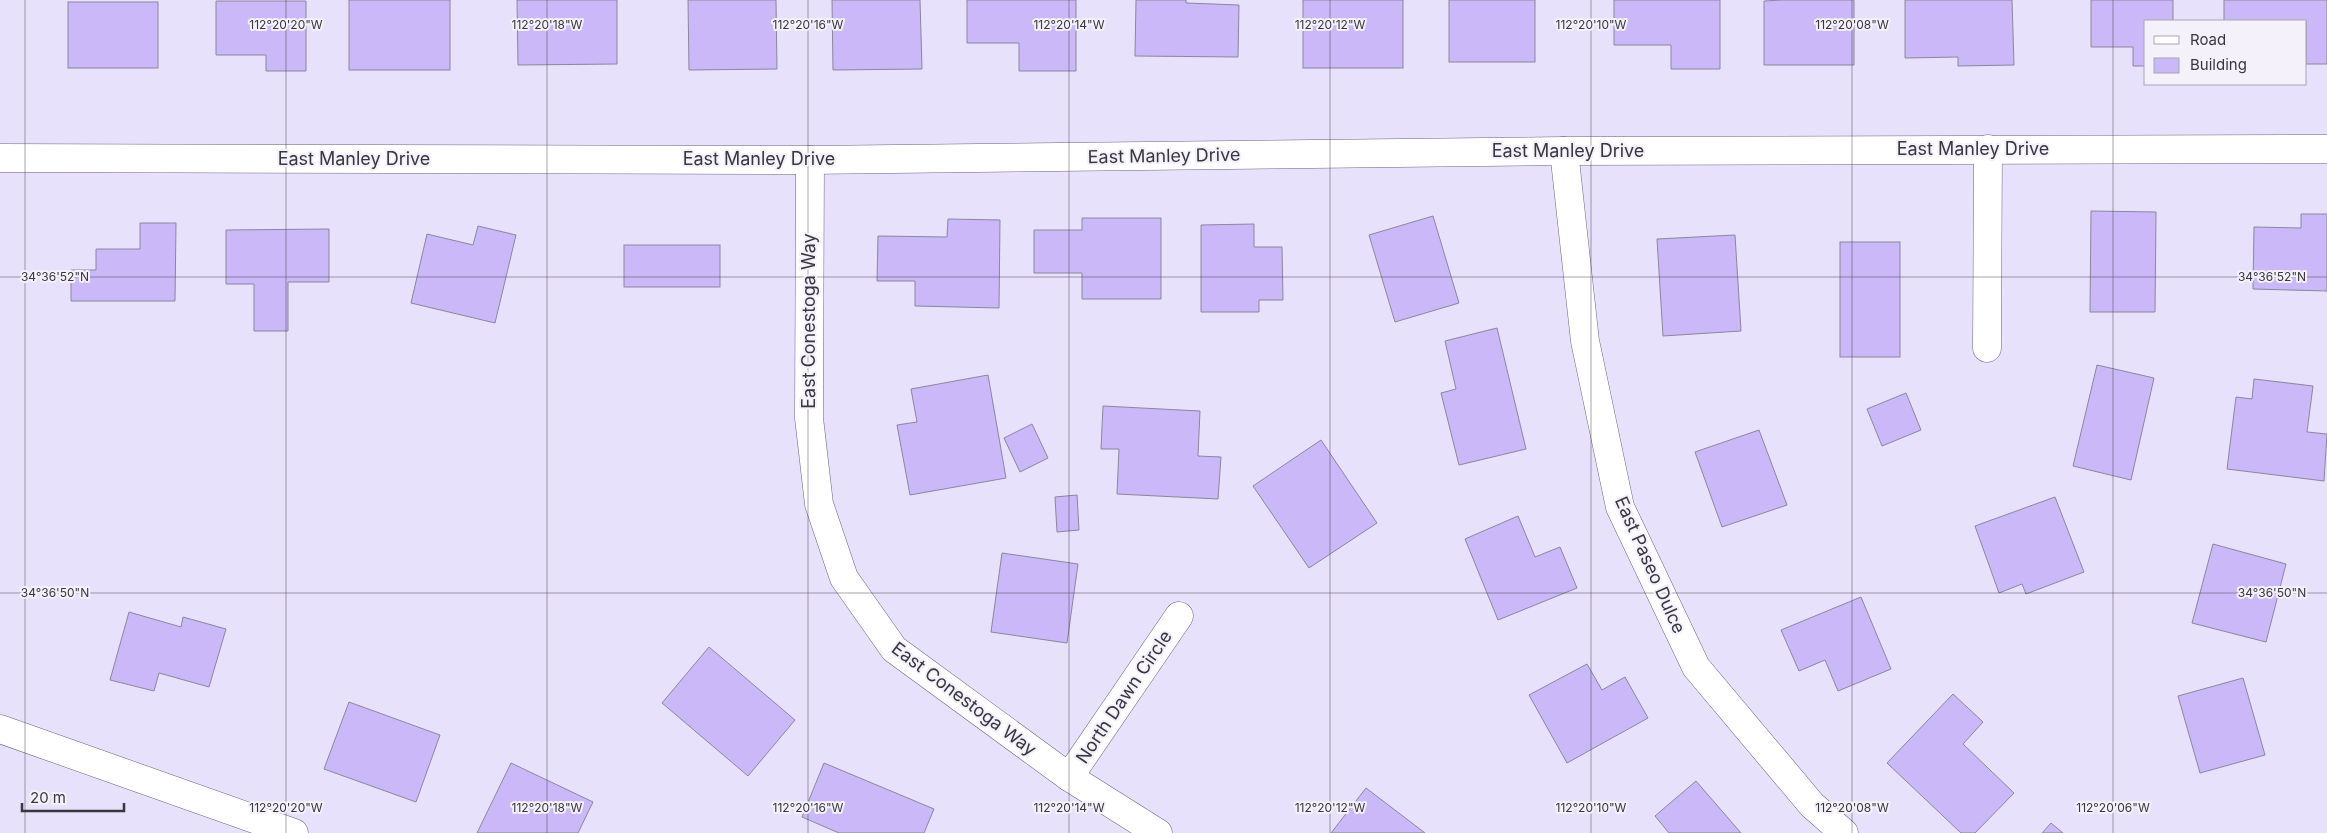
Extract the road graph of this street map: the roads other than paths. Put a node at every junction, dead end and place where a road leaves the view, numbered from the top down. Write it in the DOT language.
graph roads {
  1 [pos="1988,149"];
  2 [pos="2327,149"];
  3 [pos="1564,151"];
  4 [pos="0,158"];
  5 [pos="810,160"];
  6 [pos="1987,348"];
  7 [pos="1179,616"];
  8 [pos="0,728"];
  9 [pos="1069,777"];
  10 [pos="294,833"];
  11 [pos="1158,833"];
  12 [pos="1844,833"];
  1 -- 2 [label="street, East Manley Drive"];
  1 -- 3 [label="street, East Manley Drive"];
  1 -- 6 [label="street"];
  3 -- 5 [label="street, East Manley Drive"];
  3 -- 12 [label="street, East Paseo Dulce"];
  4 -- 5 [label="street, East Manley Drive"];
  5 -- 9 [label="street, East Conestoga Way"];
  7 -- 9 [label="street, North Dawn Circle"];
  8 -- 10 [label="street"];
  9 -- 11 [label="street, East Conestoga Way"];
}
